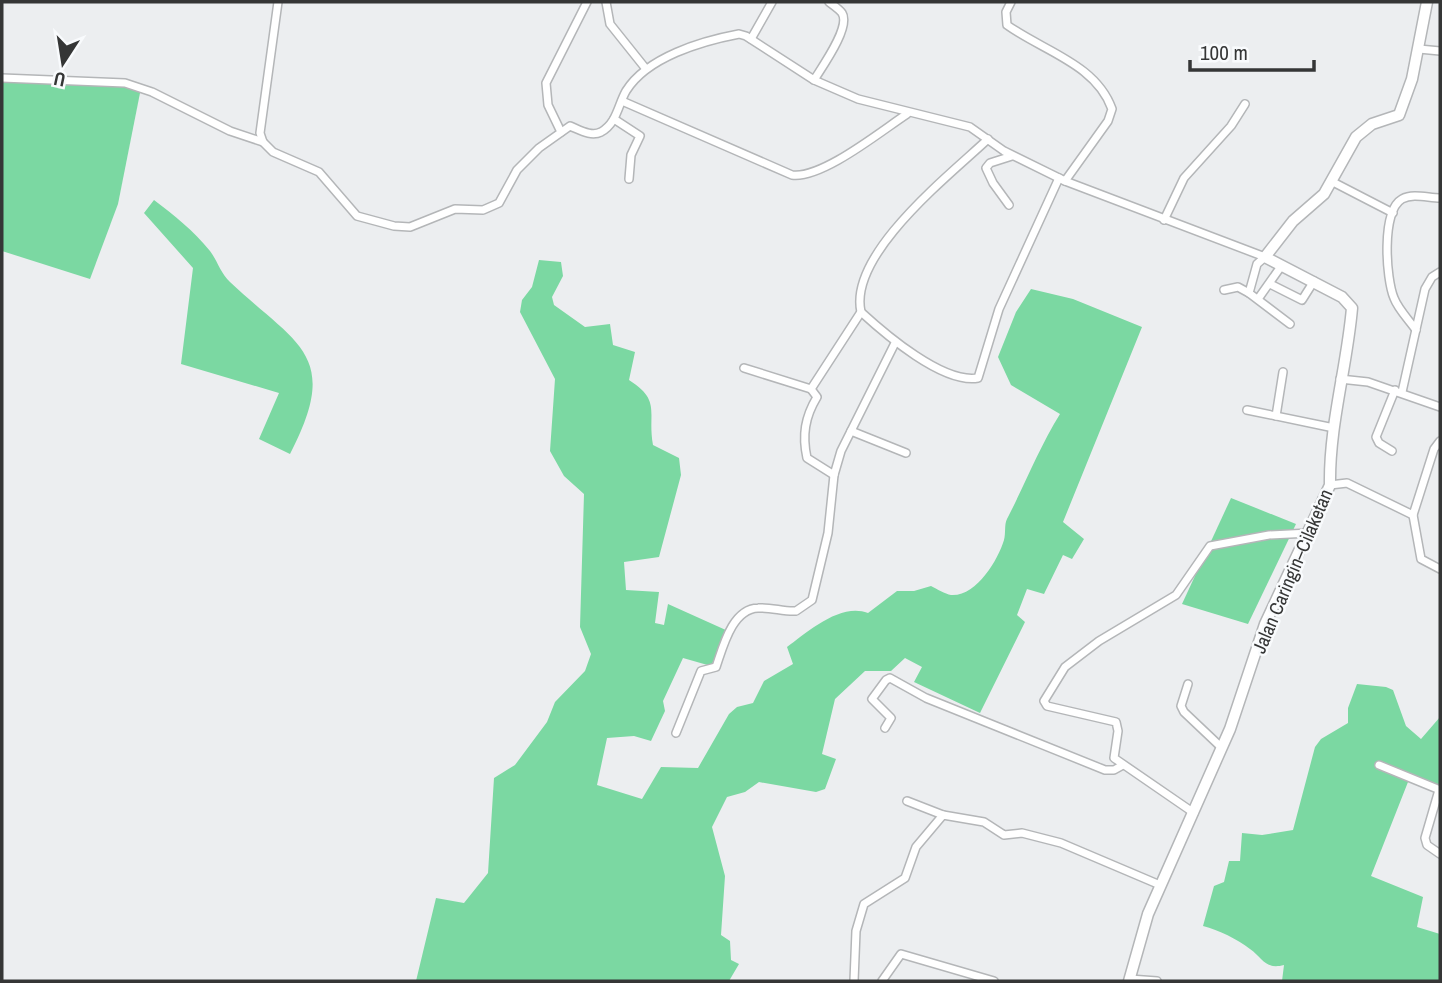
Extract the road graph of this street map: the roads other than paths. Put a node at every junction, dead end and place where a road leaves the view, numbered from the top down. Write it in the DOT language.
graph roads {
  1 [pos="278,2"];
  2 [pos="587,2"];
  3 [pos="606,2"];
  4 [pos="772,2"];
  5 [pos="829,2"];
  6 [pos="1011,2"];
  7 [pos="1427,2"];
  8 [pos="751,39"];
  9 [pos="1419,49"];
  10 [pos="1440,51"];
  11 [pos="646,69"];
  12 [pos="2,78"];
  13 [pos="814,80"];
  14 [pos="622,101"];
  15 [pos="1245,104"];
  16 [pos="907,114"];
  17 [pos="614,119"];
  18 [pos="561,132"];
  19 [pos="988,139"];
  20 [pos="263,142"];
  21 [pos="1012,156"];
  22 [pos="629,179"];
  23 [pos="1062,179"];
  24 [pos="1331,181"];
  25 [pos="1440,198"];
  26 [pos="1009,205"];
  27 [pos="1393,213"];
  28 [pos="1164,220"];
  29 [pos="1265,257"];
  30 [pos="1282,265"];
  31 [pos="1440,272"];
  32 [pos="1314,281"];
  33 [pos="1270,284"];
  34 [pos="1224,290"];
  35 [pos="1249,293"];
  36 [pos="1258,299"];
  37 [pos="861,312"];
  38 [pos="1290,324"];
  39 [pos="1416,330"];
  40 [pos="895,343"];
  41 [pos="744,368"];
  42 [pos="1283,372"];
  43 [pos="1340,379"];
  44 [pos="811,389"];
  45 [pos="1399,391"];
  46 [pos="1440,407"];
  47 [pos="1247,410"];
  48 [pos="1276,416"];
  49 [pos="1334,428"];
  50 [pos="851,431"];
  51 [pos="1440,441"];
  52 [pos="1392,452"];
  53 [pos="906,453"];
  54 [pos="834,475"];
  55 [pos="1330,485"];
  56 [pos="1413,515"];
  57 [pos="1310,533"];
  58 [pos="1440,569"];
  59 [pos="1188,684"];
  60 [pos="885,728"];
  61 [pos="676,733"];
  62 [pos="1222,748"];
  63 [pos="1124,765"];
  64 [pos="1379,765"];
  65 [pos="1440,790"];
  66 [pos="907,802"];
  67 [pos="1194,813"];
  68 [pos="943,815"];
  69 [pos="1440,854"];
  70 [pos="1160,885"];
  71 [pos="1129,980"];
  72 [pos="854,981"];
  73 [pos="882,981"];
  74 [pos="994,981"];
  75 [pos="1157,981"];
  1 -- 20 [label="street"];
  2 -- 18 [label="street"];
  3 -- 11 [label="street"];
  4 -- 8 [label="street"];
  5 -- 13 [label="street"];
  6 -- 23 [label="street"];
  7 -- 9 [label="street"];
  8 -- 11 [label="street"];
  8 -- 13 [label="street"];
  9 -- 10 [label="street"];
  9 -- 24 [label="street"];
  11 -- 14 [label="street"];
  12 -- 20 [label="street"];
  13 -- 16 [label="street"];
  14 -- 16 [label="street"];
  14 -- 17 [label="street"];
  15 -- 28 [label="street"];
  16 -- 19 [label="street"];
  17 -- 18 [label="street"];
  17 -- 22 [label="street"];
  18 -- 20 [label="street"];
  19 -- 21 [label="street"];
  19 -- 37 [label="street"];
  21 -- 23 [label="street"];
  21 -- 26 [label="street"];
  23 -- 28 [label="street"];
  23 -- 40 [label="street"];
  24 -- 27 [label="street"];
  24 -- 29 [label="street"];
  25 -- 27 [label="street"];
  27 -- 39 [label="street"];
  28 -- 29 [label="street"];
  29 -- 30 [label="street, Jalan Caringin–Cilaketan"];
  29 -- 35 [label="street"];
  30 -- 32 [label="street, Jalan Caringin–Cilaketan"];
  30 -- 33 [label="street"];
  31 -- 39 [label="street"];
  32 -- 33 [label="street"];
  32 -- 43 [label="street, Jalan Caringin–Cilaketan"];
  33 -- 36 [label="street"];
  34 -- 35 [label="street"];
  35 -- 36 [label="street"];
  36 -- 38 [label="street"];
  37 -- 40 [label="street"];
  37 -- 44 [label="street"];
  39 -- 45 [label="street"];
  40 -- 50 [label="street"];
  41 -- 44 [label="street"];
  42 -- 48 [label="street"];
  43 -- 45 [label="street"];
  43 -- 49 [label="street, Jalan Caringin–Cilaketan"];
  44 -- 54 [label="street"];
  45 -- 46 [label="street"];
  45 -- 52 [label="street"];
  47 -- 48 [label="street"];
  48 -- 49 [label="street"];
  49 -- 55 [label="street, Jalan Caringin–Cilaketan"];
  50 -- 53 [label="street"];
  50 -- 54 [label="street"];
  51 -- 56 [label="street"];
  54 -- 61 [label="street"];
  55 -- 56 [label="street"];
  55 -- 57 [label="street, Jalan Caringin–Cilaketan"];
  56 -- 58 [label="street"];
  57 -- 62 [label="street, Jalan Caringin–Cilaketan"];
  57 -- 63 [label="street"];
  59 -- 62 [label="street"];
  60 -- 63 [label="street"];
  62 -- 67 [label="street, Jalan Caringin–Cilaketan"];
  63 -- 67 [label="street"];
  64 -- 65 [label="street"];
  65 -- 69 [label="street"];
  66 -- 68 [label="street"];
  67 -- 70 [label="street, Jalan Caringin–Cilaketan"];
  68 -- 70 [label="street"];
  68 -- 72 [label="street"];
  70 -- 71 [label="street, Jalan Caringin–Cilaketan"];
  71 -- 75 [label="street"];
  73 -- 74 [label="street"];
}
